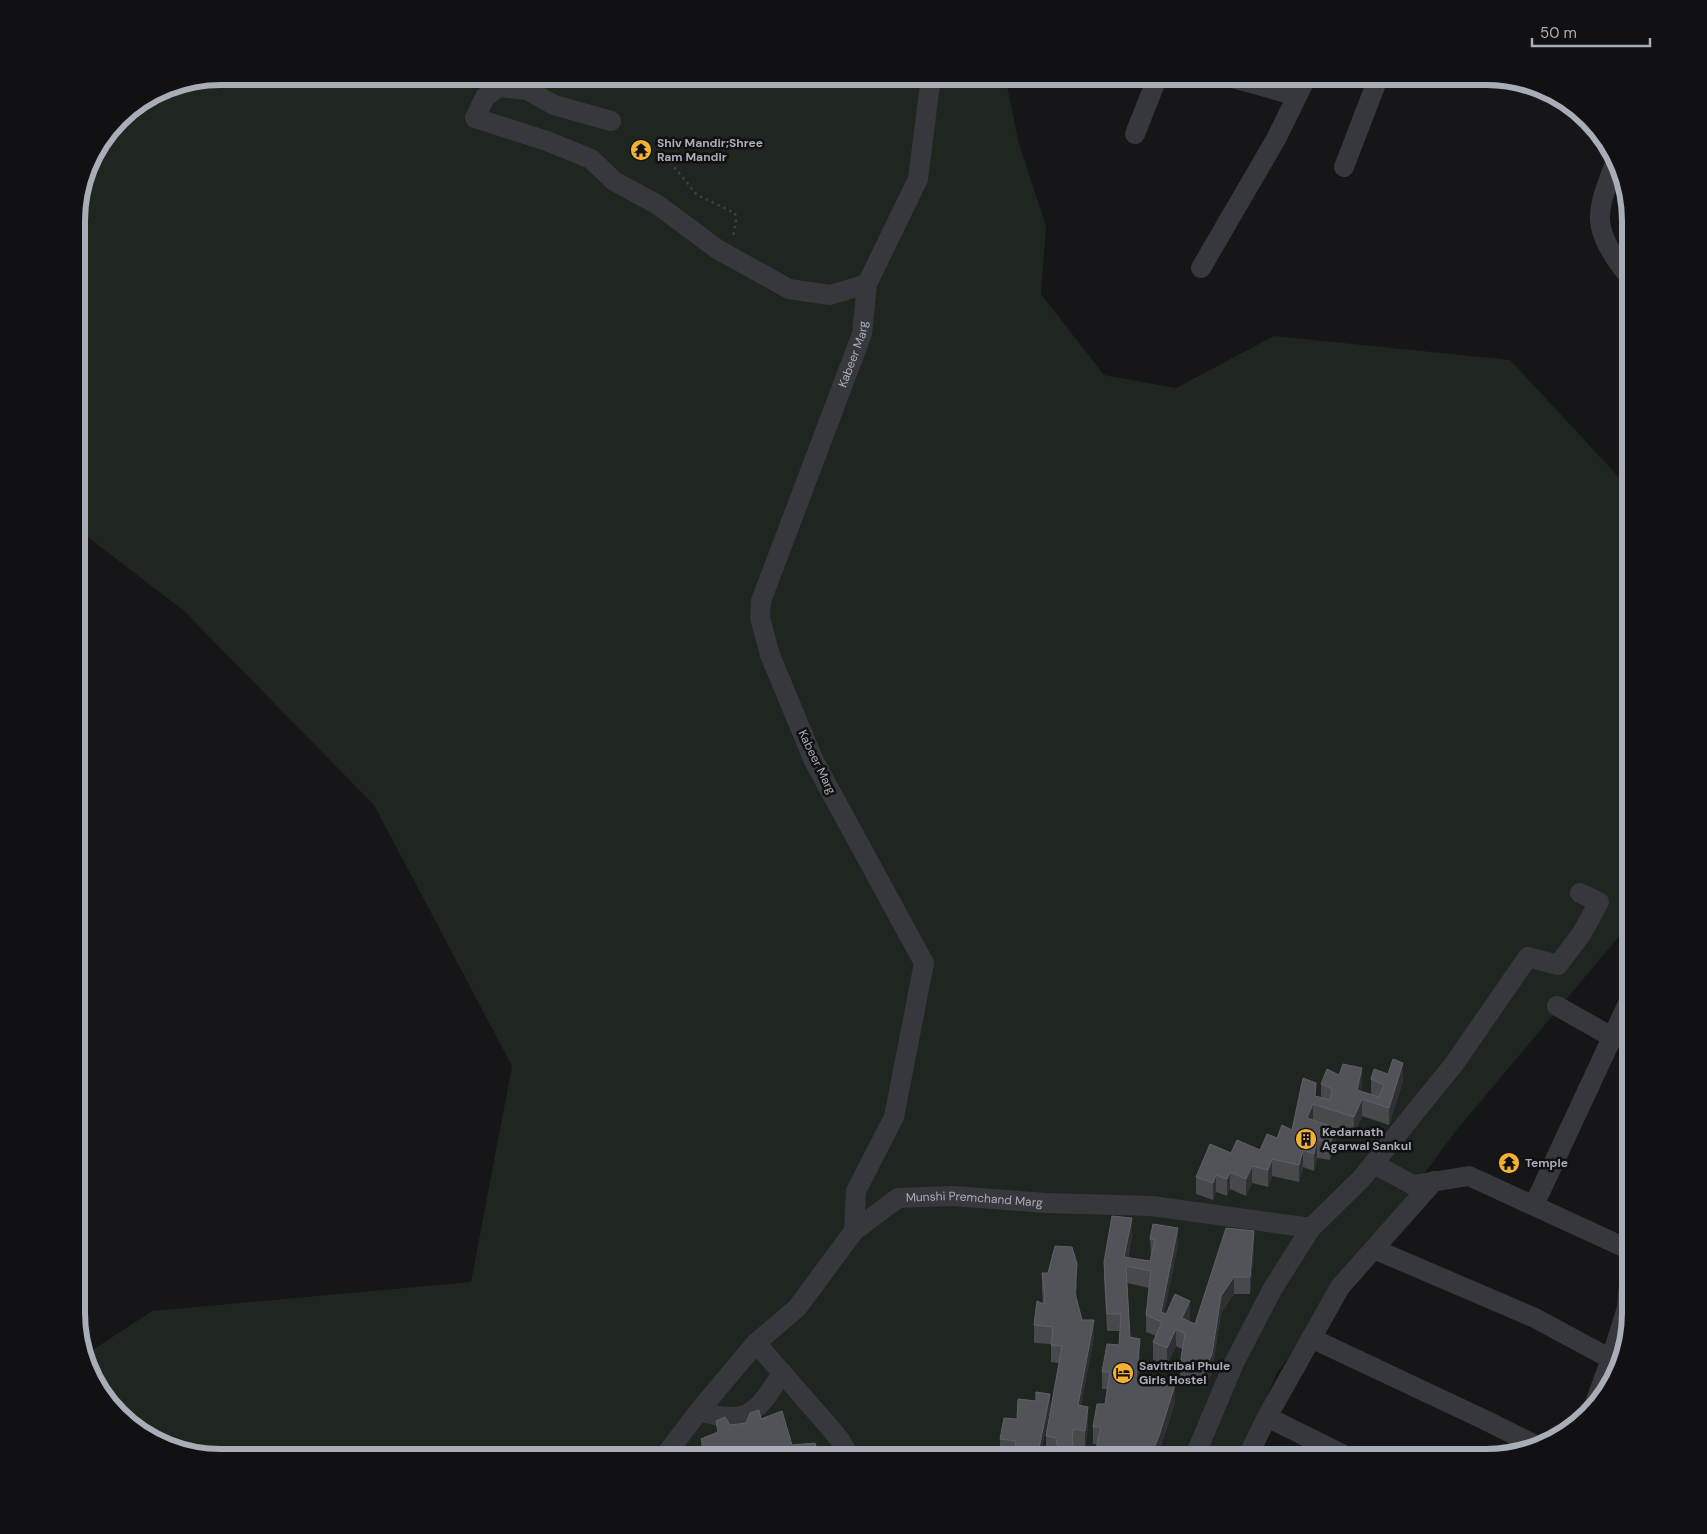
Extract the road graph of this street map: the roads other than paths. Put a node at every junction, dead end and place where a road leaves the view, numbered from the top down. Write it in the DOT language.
graph roads {
  1 [pos="931,85"];
  2 [pos="1154,85"];
  3 [pos="1301,85"];
  4 [pos="1376,85"];
  5 [pos="611,121"];
  6 [pos="1135,134"];
  7 [pos="1344,167"];
  8 [pos="1613,171"];
  9 [pos="1622,265"];
  10 [pos="1201,268"];
  11 [pos="868,284"];
  12 [pos="1580,893"];
  13 [pos="1558,1006"];
  14 [pos="1622,1015"];
  15 [pos="1612,1037"];
  16 [pos="1374,1164"];
  17 [pos="1434,1180"];
  18 [pos="1534,1205"];
  19 [pos="1311,1228"];
  20 [pos="854,1231"];
  21 [pos="1622,1246"];
  22 [pos="1374,1249"];
  23 [pos="1621,1330"];
  24 [pos="1311,1338"];
  25 [pos="756,1343"];
  26 [pos="1612,1359"];
  27 [pos="782,1373"];
  28 [pos="1603,1382"];
  29 [pos="699,1411"];
  30 [pos="1267,1417"];
  31 [pos="1529,1442"];
  32 [pos="670,1449"];
  33 [pos="845,1449"];
  34 [pos="1198,1449"];
  35 [pos="1251,1449"];
  36 [pos="1332,1449"];
  1 -- 11 [label="street, Kabeer Marg"];
  2 -- 6 [label="street"];
  3 -- 10 [label="street"];
  4 -- 7 [label="street"];
  5 -- 11 [label="street"];
  8 -- 9 [label="street"];
  11 -- 20 [label="street, Kabeer Marg"];
  12 -- 16 [label="street"];
  13 -- 15 [label="street"];
  14 -- 15 [label="street"];
  15 -- 18 [label="street"];
  16 -- 17 [label="street"];
  16 -- 19 [label="street"];
  17 -- 18 [label="street"];
  17 -- 22 [label="street"];
  18 -- 21 [label="street"];
  19 -- 20 [label="street, Munshi Premchand Marg"];
  19 -- 34 [label="street"];
  20 -- 25 [label="street, Munshi Premchand Marg"];
  22 -- 24 [label="street"];
  22 -- 26 [label="street"];
  23 -- 26 [label="street"];
  24 -- 30 [label="street"];
  24 -- 31 [label="street"];
  25 -- 27 [label="street"];
  25 -- 29 [label="street, Munshi Premchand Marg"];
  26 -- 28 [label="street"];
  27 -- 29 [label="street"];
  27 -- 33 [label="street"];
  29 -- 32 [label="street, Munshi Premchand Marg"];
  30 -- 35 [label="street"];
  30 -- 36 [label="street"];
}
